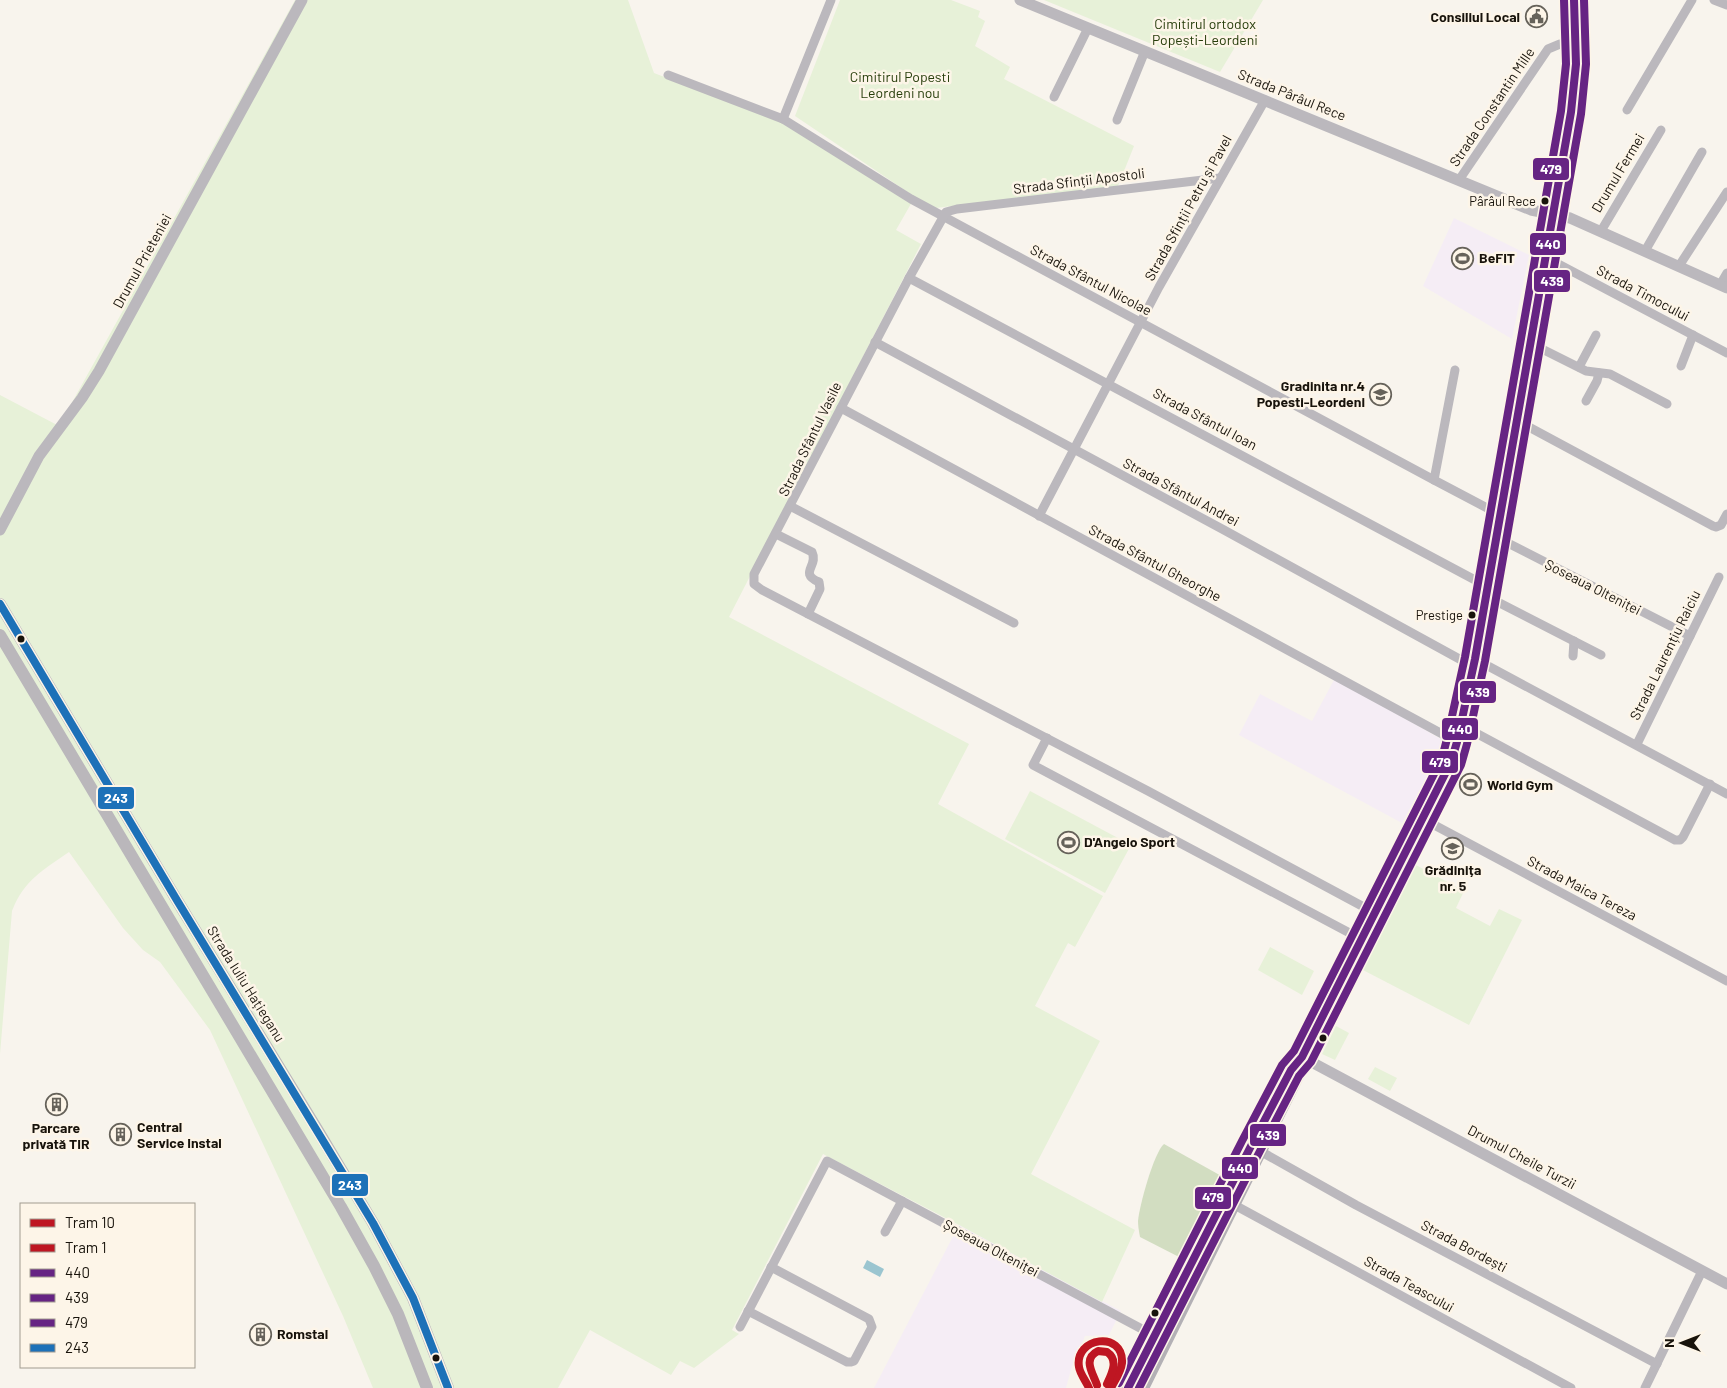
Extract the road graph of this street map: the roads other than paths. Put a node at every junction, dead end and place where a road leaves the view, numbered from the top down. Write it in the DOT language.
graph roads {
  1 [pos="302,0"];
  2 [pos="831,0"];
  3 [pos="1020,0"];
  4 [pos="1574,0"];
  5 [pos="1692,0"];
  6 [pos="1714,0"];
  7 [pos="1727,5"];
  8 [pos="1088,28"];
  9 [pos="1576,43"];
  10 [pos="1145,51"];
  11 [pos="668,75"];
  12 [pos="1054,97"];
  13 [pos="1265,100"];
  14 [pos="1627,110"];
  15 [pos="783,119"];
  16 [pos="1117,120"];
  17 [pos="1660,130"];
  18 [pos="1702,152"];
  19 [pos="1220,178"];
  20 [pos="1459,180"];
  21 [pos="1727,192"];
  22 [pos="1553,214"];
  23 [pos="943,216"];
  24 [pos="1600,231"];
  25 [pos="1645,251"];
  26 [pos="1546,257"];
  27 [pos="1679,266"];
  28 [pos="1727,273"];
  29 [pos="909,278"];
  30 [pos="1724,286"];
  31 [pos="1140,322"];
  32 [pos="1596,335"];
  33 [pos="1693,335"];
  34 [pos="875,342"];
  35 [pos="1530,343"];
  36 [pos="1727,352"];
  37 [pos="1681,366"];
  38 [pos="1578,367"];
  39 [pos="1455,370"];
  40 [pos="1599,373"];
  41 [pos="1108,383"];
  42 [pos="1586,401"];
  43 [pos="1667,404"];
  44 [pos="841,408"];
  45 [pos="1516,420"];
  46 [pos="1073,449"];
  47 [pos="1434,480"];
  48 [pos="790,506"];
  49 [pos="1500,512"];
  50 [pos="1727,514"];
  51 [pos="1039,516"];
  52 [pos="0,530"];
  53 [pos="776,534"];
  54 [pos="1496,537"];
  55 [pos="1718,577"];
  56 [pos="1488,590"];
  57 [pos="0,604"];
  58 [pos="808,614"];
  59 [pos="1014,623"];
  60 [pos="0,635"];
  61 [pos="1690,636"];
  62 [pos="1574,641"];
  63 [pos="1601,655"];
  64 [pos="1573,656"];
  65 [pos="1475,663"];
  66 [pos="1461,724"];
  67 [pos="1047,738"];
  68 [pos="1457,742"];
  69 [pos="1637,744"];
  70 [pos="1710,784"];
  71 [pos="1727,794"];
  72 [pos="1423,819"];
  73 [pos="1375,914"];
  74 [pos="1361,940"];
  75 [pos="1727,981"];
  76 [pos="264,1044"];
  77 [pos="249,1053"];
  78 [pos="1302,1057"];
  79 [pos="1260,1151"];
  80 [pos="902,1201"];
  81 [pos="1228,1202"];
  82 [pos="886,1232"];
  83 [pos="771,1267"];
  84 [pos="1702,1271"];
  85 [pos="1727,1284"];
  86 [pos="748,1310"];
  87 [pos="740,1327"];
  88 [pos="1155,1336"];
  89 [pos="1657,1364"];
  90 [pos="427,1388"];
  91 [pos="448,1388"];
  92 [pos="1128,1388"];
  93 [pos="1142,1388"];
  94 [pos="1571,1388"];
  95 [pos="1645,1388"];
  1 -- 52 [label="street, Drumul Prieteniei"];
  2 -- 15 [label="street"];
  3 -- 8 [label="street, Strada Pârâul Rece"];
  4 -- 9 [label="main road"];
  5 -- 14 [label="street"];
  6 -- 7 [label="street"];
  8 -- 10 [label="street, Strada Pârâul Rece"];
  8 -- 12 [label="street"];
  9 -- 20 [label="street, Strada Constantin Mille"];
  9 -- 22 [label="main road"];
  10 -- 13 [label="street, Strada Pârâul Rece"];
  10 -- 16 [label="street"];
  11 -- 15 [label="street, Strada Sfântul Nicolae"];
  13 -- 19 [label="street, Strada Sfinții Petru și Pavel"];
  13 -- 20 [label="street, Strada Pârâul Rece"];
  15 -- 23 [label="street, Strada Sfântul Nicolae"];
  17 -- 24 [label="street, Drumul Fermei"];
  18 -- 25 [label="street"];
  19 -- 23 [label="street, Strada Sfinții Apostoli"];
  19 -- 31 [label="street, Strada Sfinții Petru și Pavel"];
  20 -- 22 [label="street, Strada Pârâul Rece"];
  21 -- 27 [label="street"];
  22 -- 24 [label="street, Drumul Fermei"];
  22 -- 26 [label="main road"];
  23 -- 29 [label="street, Strada Sfântul Vasile"];
  23 -- 31 [label="street, Strada Sfântul Nicolae"];
  24 -- 25 [label="street, Drumul Fermei"];
  25 -- 27 [label="street, Drumul Fermei"];
  26 -- 33 [label="street, Strada Timocului"];
  26 -- 35 [label="main road"];
  27 -- 30 [label="street, Drumul Fermei"];
  28 -- 30 [label="street"];
  29 -- 34 [label="street, Strada Sfântul Vasile"];
  29 -- 41 [label="street, Strada Sfântul Ioan"];
  31 -- 41 [label="street, Strada Sfinții Petru și Pavel"];
  31 -- 47 [label="street, Strada Sfântul Nicolae"];
  32 -- 38 [label="street"];
  33 -- 36 [label="street, Strada Timocului"];
  33 -- 37 [label="street"];
  34 -- 44 [label="street, Strada Sfântul Vasile"];
  34 -- 46 [label="street, Strada Sfântul Andrei"];
  35 -- 38 [label="street"];
  35 -- 45 [label="main road"];
  38 -- 40 [label="street"];
  39 -- 47 [label="street"];
  40 -- 42 [label="street"];
  40 -- 43 [label="street"];
  41 -- 46 [label="street, Strada Sfinții Petru și Pavel"];
  41 -- 56 [label="street, Strada Sfântul Ioan"];
  44 -- 48 [label="street, Strada Sfântul Vasile"];
  44 -- 51 [label="street, Strada Sfântul Gheorghe"];
  45 -- 49 [label="main road"];
  45 -- 50 [label="street"];
  46 -- 51 [label="street, Strada Sfinții Petru și Pavel"];
  46 -- 65 [label="street, Strada Sfântul Andrei"];
  47 -- 49 [label="street, Strada Sfântul Nicolae"];
  48 -- 53 [label="street"];
  48 -- 59 [label="street, Strada Sfântul Vasile"];
  49 -- 54 [label="main road"];
  51 -- 68 [label="street, Strada Sfântul Gheorghe"];
  53 -- 58 [label="street"];
  53 -- 58 [label="street"];
  54 -- 56 [label="main road"];
  54 -- 61 [label="street, Șoseaua Olteniței"];
  55 -- 61 [label="street, Strada Laurențiu Raiciu"];
  56 -- 62 [label="street"];
  56 -- 65 [label="main road"];
  57 -- 76 [label="main road, Strada Iuliu Hațieganu"];
  58 -- 67 [label="street"];
  60 -- 77 [label="main road"];
  61 -- 69 [label="street, Strada Laurențiu Raiciu"];
  62 -- 63 [label="street"];
  62 -- 64 [label="street"];
  65 -- 66 [label="main road"];
  65 -- 69 [label="street, Strada Laurențiu Raiciu"];
  66 -- 68 [label="main road"];
  66 -- 70 [label="street"];
  67 -- 73 [label="street"];
  67 -- 74 [label="street"];
  68 -- 72 [label="main road"];
  69 -- 70 [label="street, Strada Laurențiu Raiciu"];
  70 -- 71 [label="street, Strada Laurențiu Raiciu"];
  72 -- 73 [label="main road"];
  72 -- 75 [label="street, Strada Maica Tereza"];
  73 -- 74 [label="main road"];
  74 -- 78 [label="main road"];
  76 -- 77 [label="main road"];
  76 -- 91 [label="main road, Strada Iuliu Hațieganu"];
  77 -- 90 [label="main road"];
  78 -- 79 [label="main road"];
  78 -- 81 [label="main road"];
  78 -- 84 [label="street, Drumul Cheile Turzii"];
  79 -- 81 [label="main road"];
  79 -- 89 [label="street, Strada Bordești"];
  80 -- 82 [label="street"];
  80 -- 83 [label="street, Șoseaua Olteniței"];
  80 -- 88 [label="street, Șoseaua Olteniței"];
  81 -- 88 [label="main road"];
  81 -- 93 [label="main road"];
  81 -- 94 [label="street, Strada Teascului"];
  83 -- 86 [label="street"];
  83 -- 86 [label="street"];
  84 -- 85 [label="street, Drumul Cheile Turzii"];
  84 -- 89 [label="street"];
  86 -- 87 [label="street"];
  88 -- 92 [label="main road"];
  89 -- 95 [label="street"];
}
